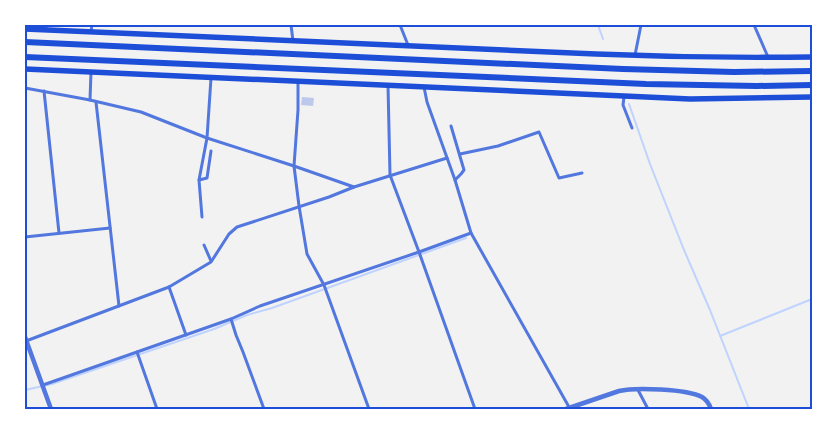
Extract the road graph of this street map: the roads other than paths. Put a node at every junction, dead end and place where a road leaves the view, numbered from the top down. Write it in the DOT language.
graph roads {
  1 [pos="48,25"];
  2 [pos="291,25"];
  3 [pos="400,25"];
  4 [pos="641,25"];
  5 [pos="754,25"];
  6 [pos="92,28"];
  7 [pos="25,29"];
  8 [pos="38,30"];
  9 [pos="293,41"];
  10 [pos="25,42"];
  11 [pos="408,46"];
  12 [pos="635,55"];
  13 [pos="25,57"];
  14 [pos="812,57"];
  15 [pos="768,58"];
  16 [pos="25,69"];
  17 [pos="812,71"];
  18 [pos="91,72"];
  19 [pos="211,78"];
  20 [pos="298,82"];
  21 [pos="388,85"];
  22 [pos="812,85"];
  23 [pos="424,87"];
  24 [pos="25,88"];
  25 [pos="44,91"];
  26 [pos="624,96"];
  27 [pos="812,97"];
  28 [pos="90,100"];
  29 [pos="96,102"];
  30 [pos="451,126"];
  31 [pos="632,128"];
  32 [pos="207,138"];
  33 [pos="211,151"];
  34 [pos="460,154"];
  35 [pos="447,158"];
  36 [pos="294,166"];
  37 [pos="582,173"];
  38 [pos="390,175"];
  39 [pos="199,180"];
  40 [pos="455,180"];
  41 [pos="354,187"];
  42 [pos="299,206"];
  43 [pos="202,217"];
  44 [pos="110,228"];
  45 [pos="472,232"];
  46 [pos="59,233"];
  47 [pos="25,237"];
  48 [pos="204,245"];
  49 [pos="419,252"];
  50 [pos="211,262"];
  51 [pos="324,285"];
  52 [pos="169,286"];
  53 [pos="119,306"];
  54 [pos="231,318"];
  55 [pos="186,335"];
  56 [pos="25,340"];
  57 [pos="137,352"];
  58 [pos="42,385"];
  59 [pos="638,389"];
  60 [pos="568,408"];
  61 [pos="51,409"];
  62 [pos="157,409"];
  63 [pos="264,409"];
  64 [pos="369,409"];
  65 [pos="475,409"];
  66 [pos="648,409"];
  67 [pos="711,409"];
  1 -- 8 [label="street"];
  2 -- 9 [label="street"];
  3 -- 11 [label="street"];
  4 -- 12 [label="street"];
  5 -- 15 [label="street"];
  6 -- 8 [label="highway"];
  6 -- 9 [label="highway"];
  7 -- 8 [label="highway"];
  9 -- 11 [label="highway"];
  10 -- 17 [label="highway"];
  11 -- 12 [label="highway"];
  12 -- 15 [label="highway"];
  13 -- 22 [label="highway"];
  14 -- 15 [label="highway"];
  16 -- 18 [label="highway"];
  18 -- 19 [label="highway"];
  18 -- 28 [label="street"];
  19 -- 20 [label="highway"];
  19 -- 32 [label="street"];
  20 -- 21 [label="highway"];
  20 -- 36 [label="street"];
  21 -- 23 [label="highway"];
  21 -- 38 [label="street"];
  23 -- 26 [label="highway"];
  23 -- 35 [label="street"];
  24 -- 25 [label="street"];
  25 -- 28 [label="street"];
  25 -- 46 [label="street"];
  26 -- 27 [label="highway"];
  26 -- 31 [label="street"];
  28 -- 29 [label="street"];
  29 -- 32 [label="street"];
  29 -- 44 [label="street"];
  30 -- 34 [label="street"];
  32 -- 36 [label="street"];
  32 -- 39 [label="street"];
  33 -- 39 [label="street"];
  34 -- 37 [label="street"];
  34 -- 40 [label="street"];
  35 -- 38 [label="street"];
  35 -- 40 [label="street"];
  36 -- 41 [label="street"];
  36 -- 42 [label="street"];
  38 -- 41 [label="street"];
  38 -- 49 [label="street"];
  39 -- 43 [label="street"];
  40 -- 45 [label="street"];
  41 -- 42 [label="street"];
  42 -- 50 [label="street"];
  42 -- 51 [label="street"];
  44 -- 46 [label="street"];
  44 -- 53 [label="street"];
  45 -- 49 [label="street"];
  45 -- 60 [label="street"];
  46 -- 47 [label="street"];
  48 -- 50 [label="street"];
  49 -- 51 [label="street"];
  49 -- 65 [label="street"];
  50 -- 52 [label="street"];
  51 -- 54 [label="street"];
  51 -- 64 [label="street"];
  52 -- 53 [label="street"];
  52 -- 55 [label="street"];
  53 -- 56 [label="street"];
  54 -- 55 [label="street"];
  54 -- 63 [label="street"];
  55 -- 57 [label="street"];
  56 -- 58 [label="street"];
  57 -- 58 [label="street"];
  57 -- 62 [label="street"];
  58 -- 61 [label="street"];
  59 -- 60 [label="street"];
  59 -- 66 [label="street"];
  59 -- 67 [label="street"];
}
